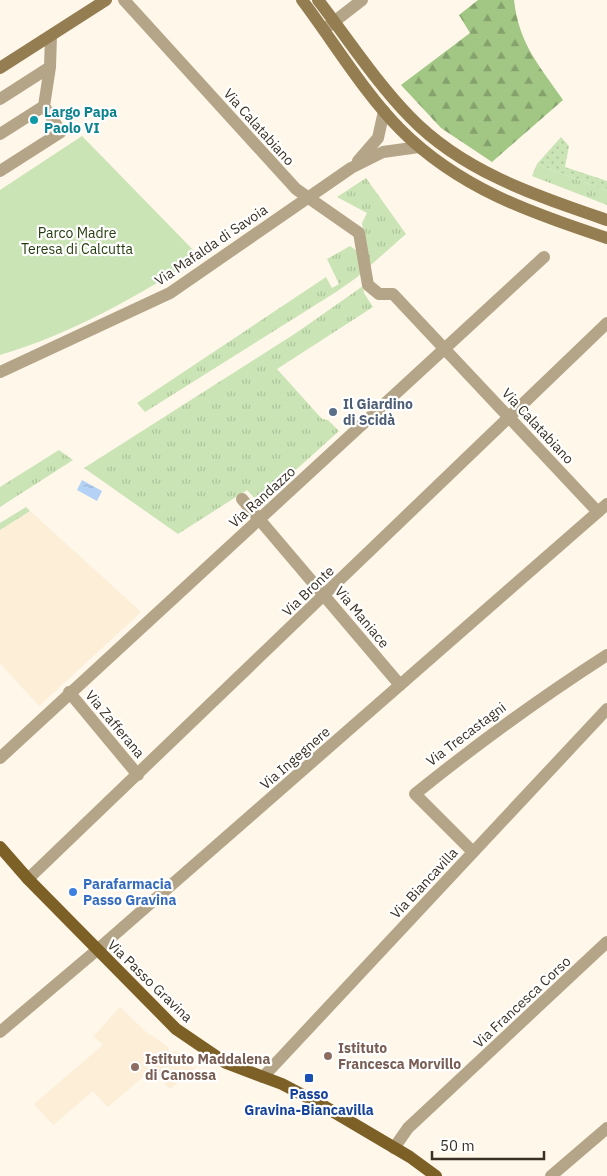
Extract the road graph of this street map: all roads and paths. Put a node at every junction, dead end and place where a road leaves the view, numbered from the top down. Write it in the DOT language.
graph roads {
  1 [pos="106,0"];
  2 [pos="124,0"];
  3 [pos="302,0"];
  4 [pos="318,0"];
  5 [pos="362,0"];
  6 [pos="335,21"];
  7 [pos="324,30"];
  8 [pos="51,36"];
  9 [pos="50,67"];
  10 [pos="0,68"];
  11 [pos="0,99"];
  12 [pos="44,106"];
  13 [pos="384,111"];
  14 [pos="0,134"];
  15 [pos="419,147"];
  16 [pos="351,168"];
  17 [pos="0,171"];
  18 [pos="306,198"];
  19 [pos="607,220"];
  20 [pos="607,238"];
  21 [pos="544,256"];
  22 [pos="607,323"];
  23 [pos="446,348"];
  24 [pos="0,372"];
  25 [pos="509,417"];
  26 [pos="242,499"];
  27 [pos="602,508"];
  28 [pos="260,519"];
  29 [pos="325,596"];
  30 [pos="607,655"];
  31 [pos="400,685"];
  32 [pos="69,692"];
  33 [pos="607,709"];
  34 [pos="0,758"];
  35 [pos="138,775"];
  36 [pos="0,847"];
  37 [pos="473,852"];
  38 [pos="28,879"];
  39 [pos="607,942"];
  40 [pos="97,950"];
  41 [pos="0,1032"];
  42 [pos="263,1077"];
  43 [pos="607,1128"];
  44 [pos="394,1148"];
  45 [pos="436,1176"];
  46 [pos="551,1176"];
  1 -- 8 [label="main road"];
  2 -- 18 [label="street, Via Calatabiano"];
  3 -- 7 [label="main road"];
  4 -- 6 [label="main road"];
  5 -- 6 [label="street"];
  6 -- 7 [label="street"];
  6 -- 19 [label="main road"];
  7 -- 13 [label="main road"];
  8 -- 9 [label="street"];
  8 -- 10 [label="main road"];
  9 -- 11 [label="street"];
  9 -- 12 [label="street"];
  12 -- 14 [label="street"];
  12 -- 17 [label="street"];
  13 -- 15 [label="main road"];
  13 -- 16 [label="street"];
  15 -- 16 [label="street"];
  15 -- 20 [label="main road"];
  16 -- 18 [label="street, Via Mafalda di Savoia"];
  18 -- 23 [label="street, Via Calatabiano"];
  18 -- 24 [label="street, Via Mafalda di Savoia"];
  21 -- 23 [label="street, Via Randazzo"];
  22 -- 25 [label="street, Via Bronte"];
  23 -- 25 [label="street, Via Calatabiano"];
  23 -- 28 [label="street, Via Randazzo"];
  25 -- 27 [label="street, Via Calatabiano"];
  25 -- 29 [label="street, Via Bronte"];
  26 -- 28 [label="street, Via Maniace"];
  27 -- 31 [label="street, Via Ingegnere"];
  28 -- 29 [label="street, Via Maniace"];
  28 -- 32 [label="street, Via Randazzo"];
  29 -- 31 [label="street, Via Maniace"];
  29 -- 35 [label="street, Via Bronte"];
  30 -- 37 [label="street, Via Trecastagni"];
  31 -- 40 [label="street, Via Ingegnere"];
  32 -- 34 [label="street, Via Randazzo"];
  32 -- 35 [label="street, Via Zafferana"];
  33 -- 37 [label="street, Via Biancavilla"];
  35 -- 38 [label="street, Via Bronte"];
  36 -- 38 [label="main road, Via Passo Gravina"];
  37 -- 42 [label="street, Via Biancavilla"];
  38 -- 40 [label="main road, Via Passo Gravina"];
  39 -- 44 [label="street, Via Francesca Corso"];
  40 -- 41 [label="street, Via Ingegnere"];
  40 -- 42 [label="main road, Via Passo Gravina"];
  42 -- 44 [label="main road, Via Passo Gravina"];
  43 -- 46 [label="street"];
  44 -- 45 [label="main road, Via Passo Gravina"];
}
